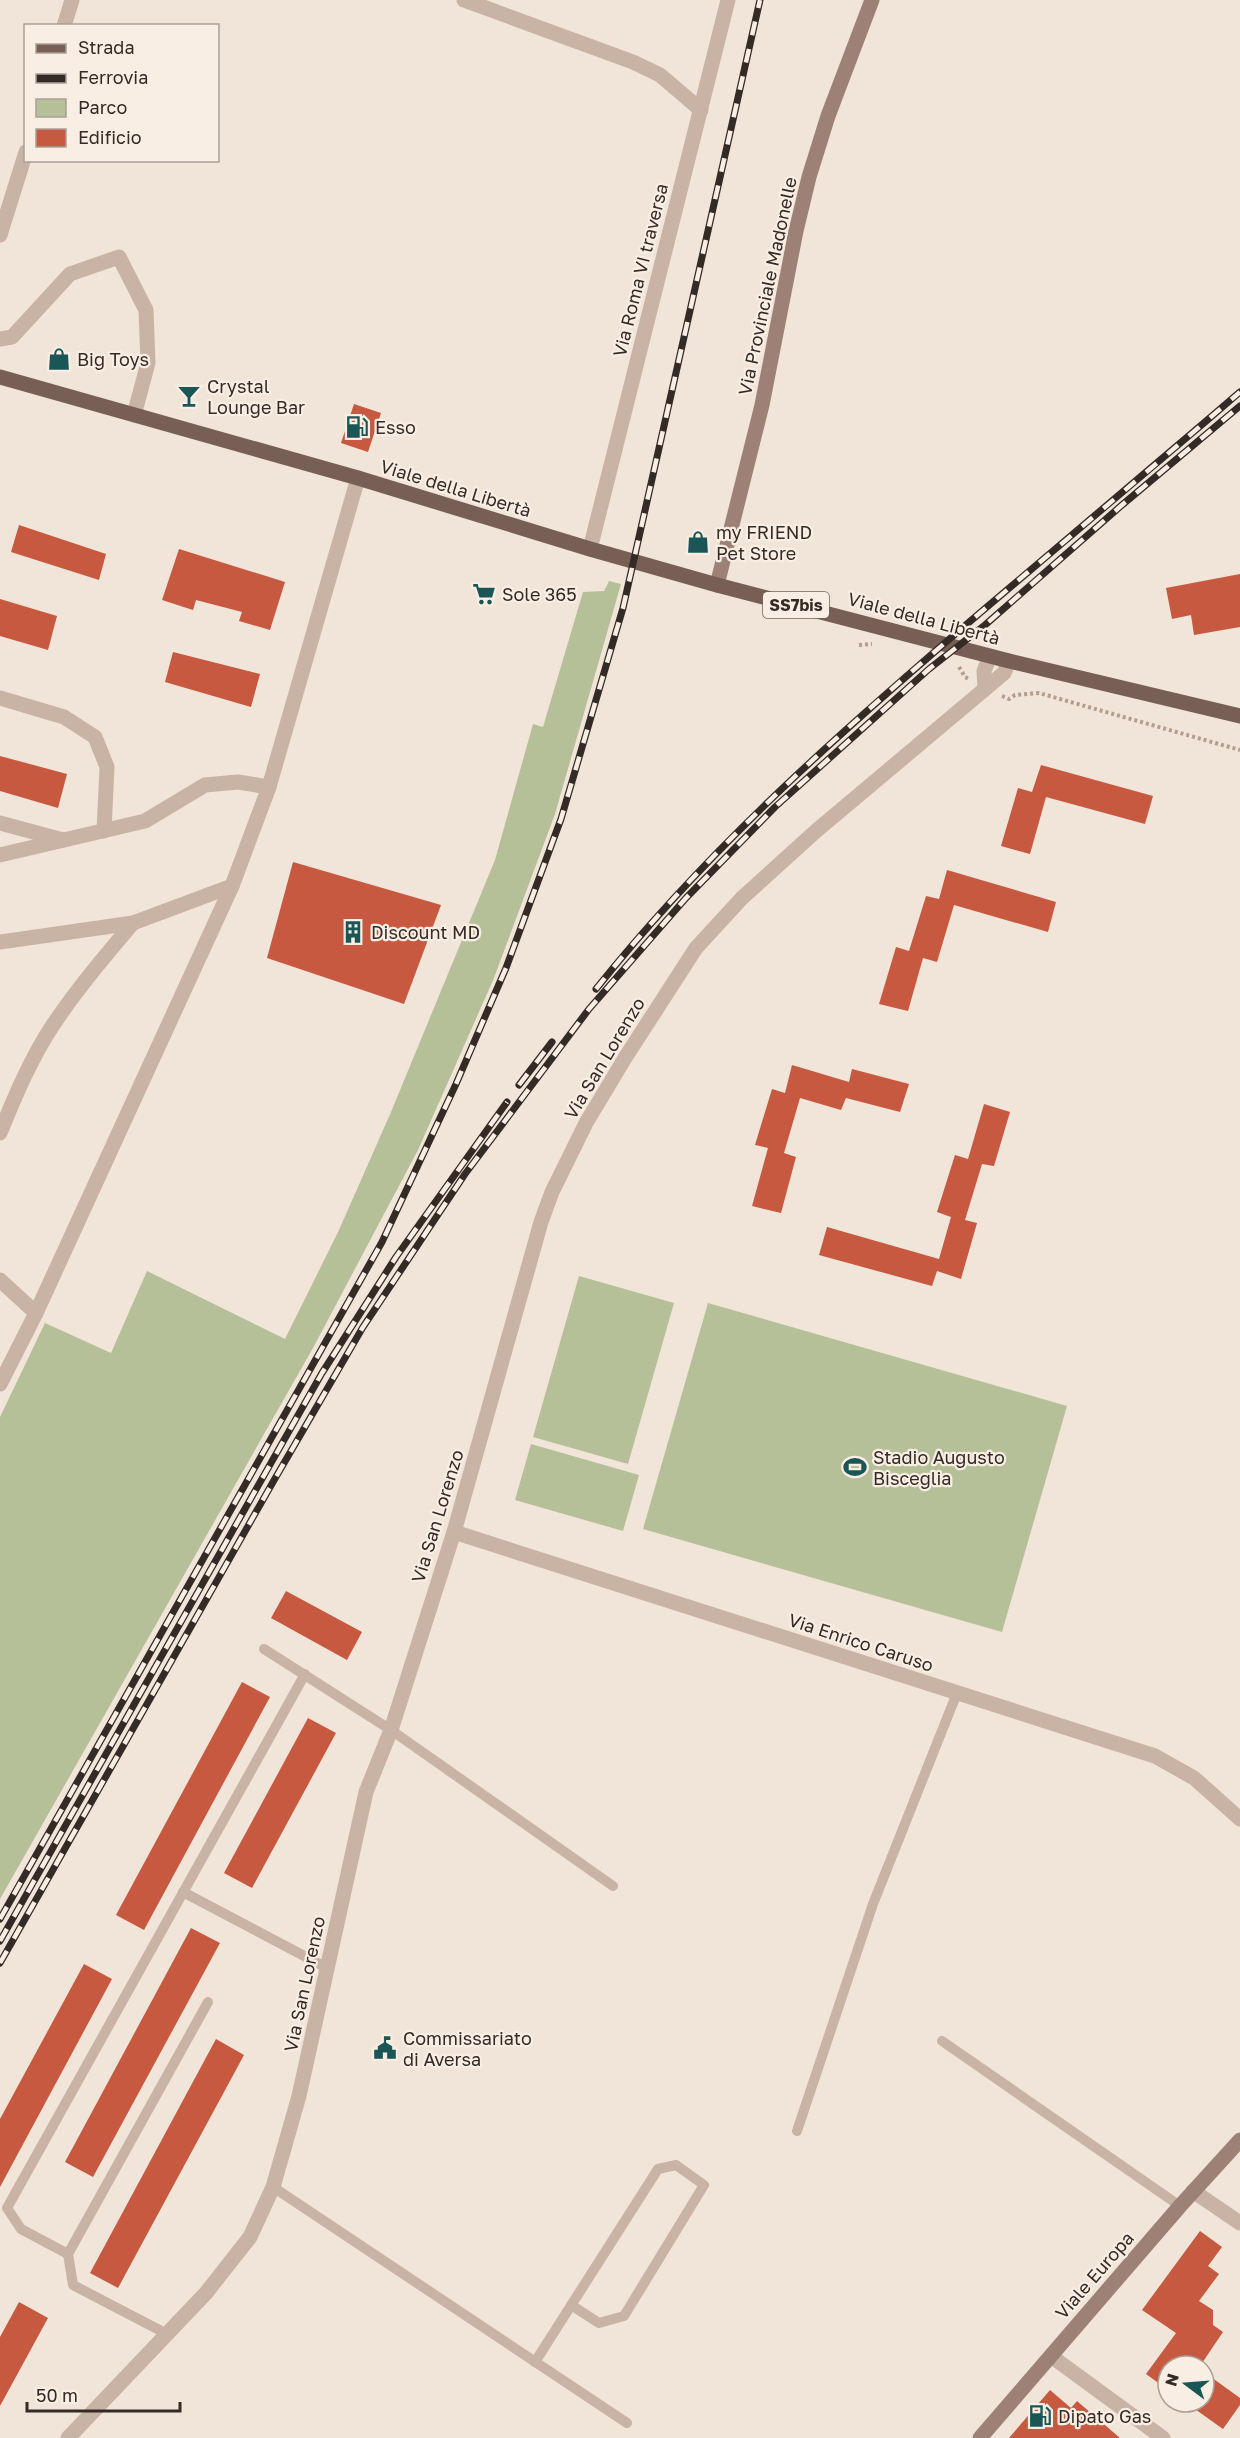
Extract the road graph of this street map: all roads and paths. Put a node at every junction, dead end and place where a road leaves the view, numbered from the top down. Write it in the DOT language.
graph roads {
  1 [pos="72,0"];
  2 [pos="464,0"];
  3 [pos="728,0"];
  4 [pos="872,0"];
  5 [pos="65,24"];
  6 [pos="700,110"];
  7 [pos="24,158"];
  8 [pos="0,235"];
  9 [pos="0,339"];
  10 [pos="0,377"];
  11 [pos="134,415"];
  12 [pos="358,478"];
  13 [pos="590,549"];
  14 [pos="717,585"];
  15 [pos="990,656"];
  16 [pos="1009,661"];
  17 [pos="985,687"];
  18 [pos="0,698"];
  19 [pos="1240,717"];
  20 [pos="1240,750"];
  21 [pos="269,787"];
  22 [pos="0,823"];
  23 [pos="104,831"];
  24 [pos="66,841"];
  25 [pos="0,855"];
  26 [pos="232,886"];
  27 [pos="133,923"];
  28 [pos="0,942"];
  29 [pos="0,1133"];
  30 [pos="0,1280"];
  31 [pos="36,1313"];
  32 [pos="0,1384"];
  33 [pos="454,1532"];
  34 [pos="264,1649"];
  35 [pos="305,1674"];
  36 [pos="957,1693"];
  37 [pos="391,1730"];
  38 [pos="1240,1819"];
  39 [pos="613,1886"];
  40 [pos="183,1892"];
  41 [pos="327,1968"];
  42 [pos="208,2002"];
  43 [pos="942,2041"];
  44 [pos="796,2131"];
  45 [pos="1240,2140"];
  46 [pos="273,2187"];
  47 [pos="1193,2192"];
  48 [pos="1180,2205"];
  49 [pos="1240,2223"];
  50 [pos="68,2254"];
  51 [pos="571,2305"];
  52 [pos="167,2334"];
  53 [pos="1051,2356"];
  54 [pos="536,2362"];
  55 [pos="627,2423"];
  56 [pos="68,2438"];
  57 [pos="980,2438"];
  58 [pos="1163,2438"];
  1 -- 5 [label="street"];
  2 -- 6 [label="street"];
  3 -- 6 [label="street, Via Roma VI traversa"];
  4 -- 14 [label="street, Via Provinciale Madonelle"];
  6 -- 13 [label="street, Via Roma VI traversa"];
  7 -- 8 [label="street"];
  9 -- 11 [label="street"];
  10 -- 11 [label="main road, SS7bis"];
  11 -- 12 [label="main road, SS7bis"];
  12 -- 13 [label="main road, Viale della Libertà / SS7bis"];
  12 -- 21 [label="street"];
  13 -- 14 [label="main road, Viale della Libertà / SS7bis"];
  14 -- 15 [label="main road, Viale della Libertà / SS7bis"];
  15 -- 16 [label="main road, Viale della Libertà / SS7bis"];
  15 -- 17 [label="street"];
  16 -- 17 [label="street, Via San Lorenzo"];
  16 -- 19 [label="main road, Viale della Libertà / SS7bis"];
  17 -- 20 [label="path"];
  17 -- 33 [label="street, Via San Lorenzo"];
  18 -- 23 [label="street"];
  21 -- 23 [label="street"];
  21 -- 26 [label="street"];
  22 -- 24 [label="street"];
  23 -- 24 [label="street"];
  24 -- 25 [label="street"];
  26 -- 27 [label="street"];
  26 -- 31 [label="street"];
  27 -- 28 [label="street"];
  27 -- 29 [label="street"];
  30 -- 31 [label="street"];
  31 -- 32 [label="street"];
  33 -- 36 [label="street, Via Enrico Caruso"];
  33 -- 37 [label="street, Via San Lorenzo"];
  34 -- 35 [label="lane"];
  35 -- 37 [label="lane"];
  35 -- 40 [label="lane"];
  36 -- 38 [label="street, Via Enrico Caruso"];
  36 -- 44 [label="lane"];
  37 -- 39 [label="lane"];
  37 -- 41 [label="street, Via San Lorenzo"];
  40 -- 41 [label="lane"];
  40 -- 50 [label="lane"];
  41 -- 46 [label="street, Via San Lorenzo"];
  42 -- 50 [label="lane"];
  43 -- 48 [label="lane"];
  45 -- 47 [label="street, Viale Europa"];
  46 -- 52 [label="street, Via San Lorenzo"];
  46 -- 54 [label="lane"];
  47 -- 48 [label="street, Viale Europa"];
  47 -- 49 [label="street"];
  48 -- 53 [label="street, Viale Europa"];
  50 -- 52 [label="lane"];
  51 -- 51 [label="lane"];
  51 -- 54 [label="lane"];
  52 -- 56 [label="street, Via San Lorenzo"];
  53 -- 57 [label="street, Viale Europa"];
  53 -- 58 [label="street"];
  54 -- 55 [label="lane"];
}
